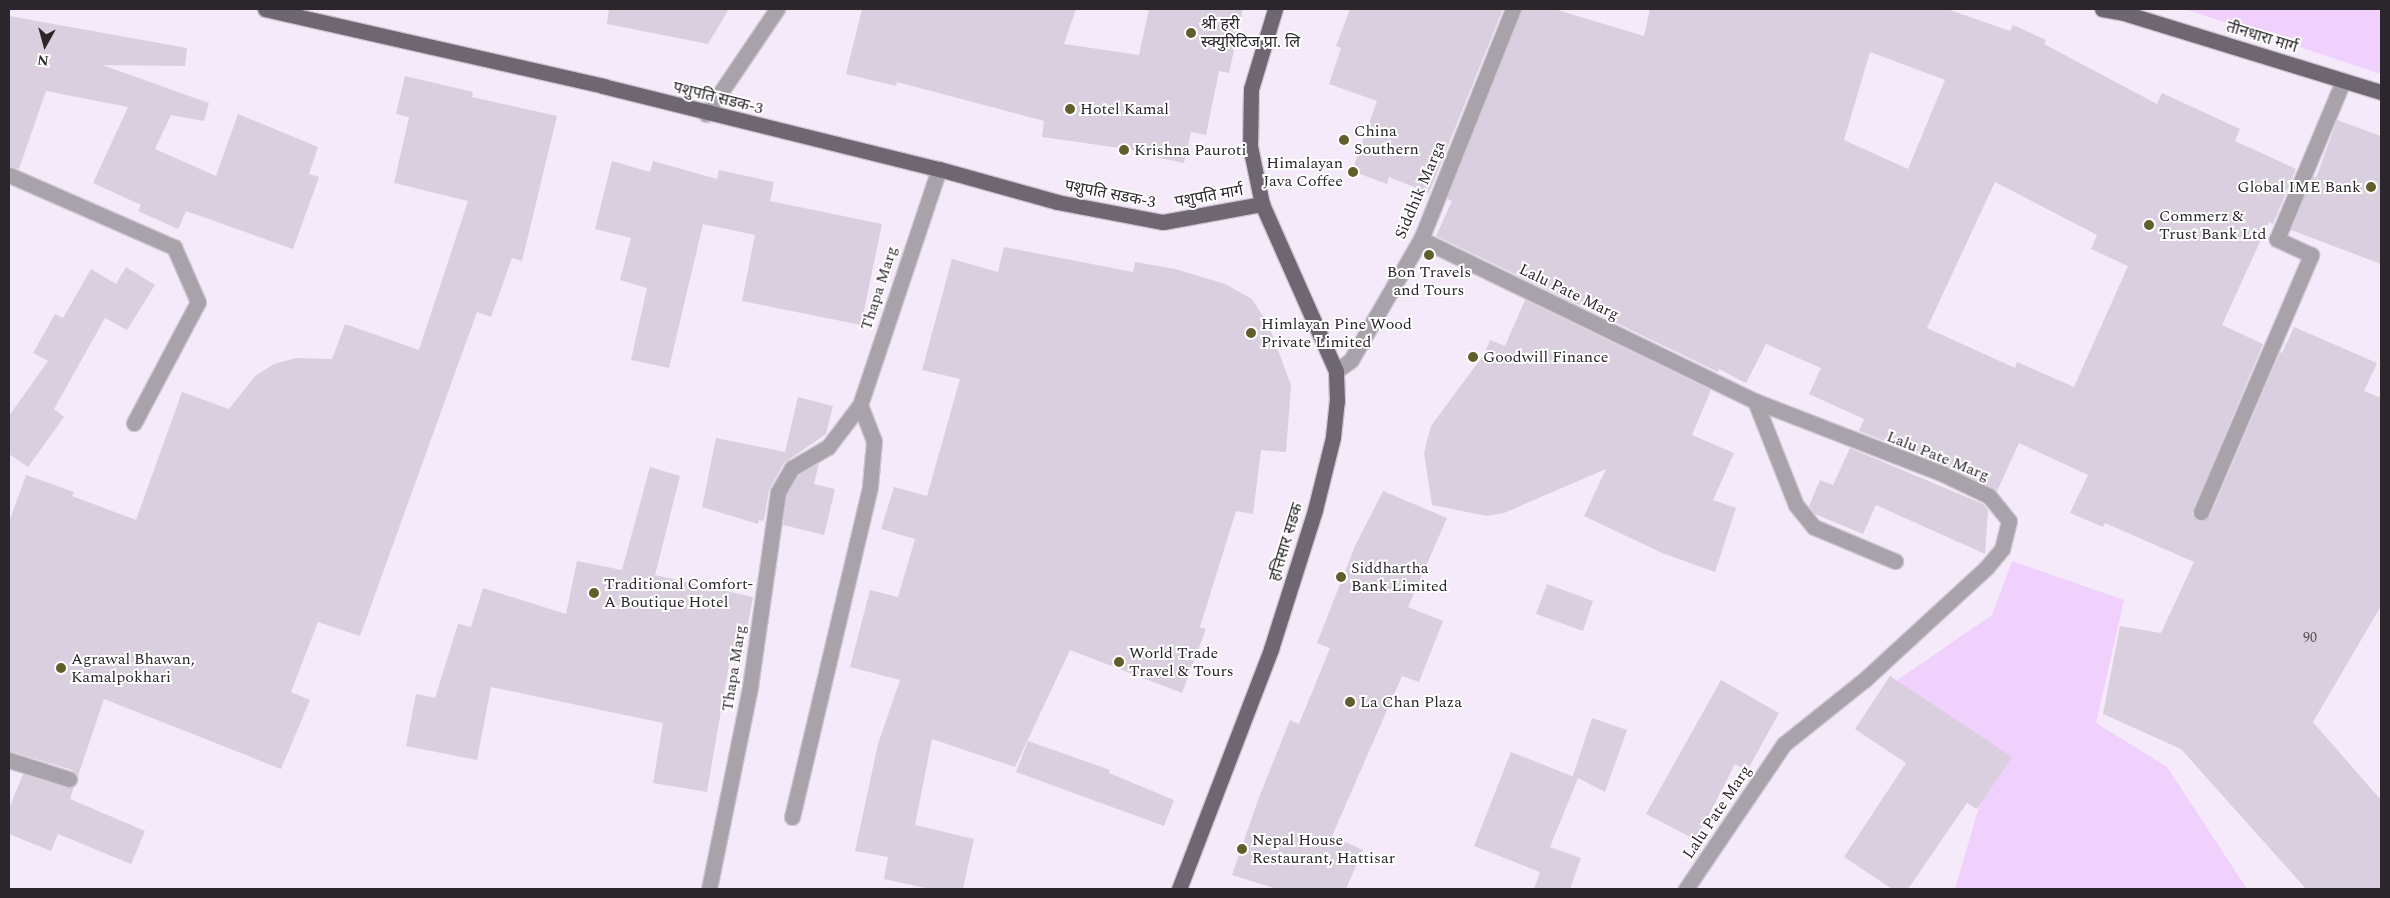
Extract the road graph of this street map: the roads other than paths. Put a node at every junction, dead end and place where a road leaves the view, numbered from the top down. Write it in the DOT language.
graph roads {
  1 [pos="264,9"];
  2 [pos="777,9"];
  3 [pos="1275,9"];
  4 [pos="1513,9"];
  5 [pos="2102,9"];
  6 [pos="2124,11"];
  7 [pos="2343,81"];
  8 [pos="2381,92"];
  9 [pos="706,114"];
  10 [pos="939,169"];
  11 [pos="9,175"];
  12 [pos="1262,204"];
  13 [pos="1163,222"];
  14 [pos="1421,240"];
  15 [pos="1336,371"];
  16 [pos="1755,401"];
  17 [pos="860,405"];
  18 [pos="134,422"];
  19 [pos="2201,512"];
  20 [pos="1895,561"];
  21 [pos="9,760"];
  22 [pos="69,780"];
  23 [pos="792,817"];
  24 [pos="710,889"];
  25 [pos="1179,889"];
  26 [pos="1686,889"];
  1 -- 9 [label="main road, पशुपति सडक-3"];
  2 -- 9 [label="street"];
  3 -- 12 [label="main road, हत्तिसार सडक"];
  4 -- 14 [label="street, Siddhik Marga"];
  5 -- 6 [label="main road, तीनधारा मार्ग"];
  6 -- 7 [label="main road, तीनधारा मार्ग"];
  7 -- 8 [label="main road, तीनधारा मार्ग"];
  7 -- 19 [label="street"];
  9 -- 10 [label="main road, पशुपति सडक-3"];
  10 -- 13 [label="main road, पशुपति सडक-3"];
  10 -- 17 [label="street, Thapa Marg"];
  11 -- 18 [label="street"];
  12 -- 13 [label="main road, पशुपति मार्ग"];
  12 -- 15 [label="main road, हत्तिसार सडक"];
  14 -- 15 [label="street, Siddhik Marga"];
  14 -- 16 [label="street, Lalu Pate Marg"];
  15 -- 25 [label="main road, हत्तिसार सडक"];
  16 -- 20 [label="street"];
  16 -- 26 [label="street, Lalu Pate Marg"];
  17 -- 23 [label="street"];
  17 -- 24 [label="street, Thapa Marg"];
  21 -- 22 [label="street"];
}
